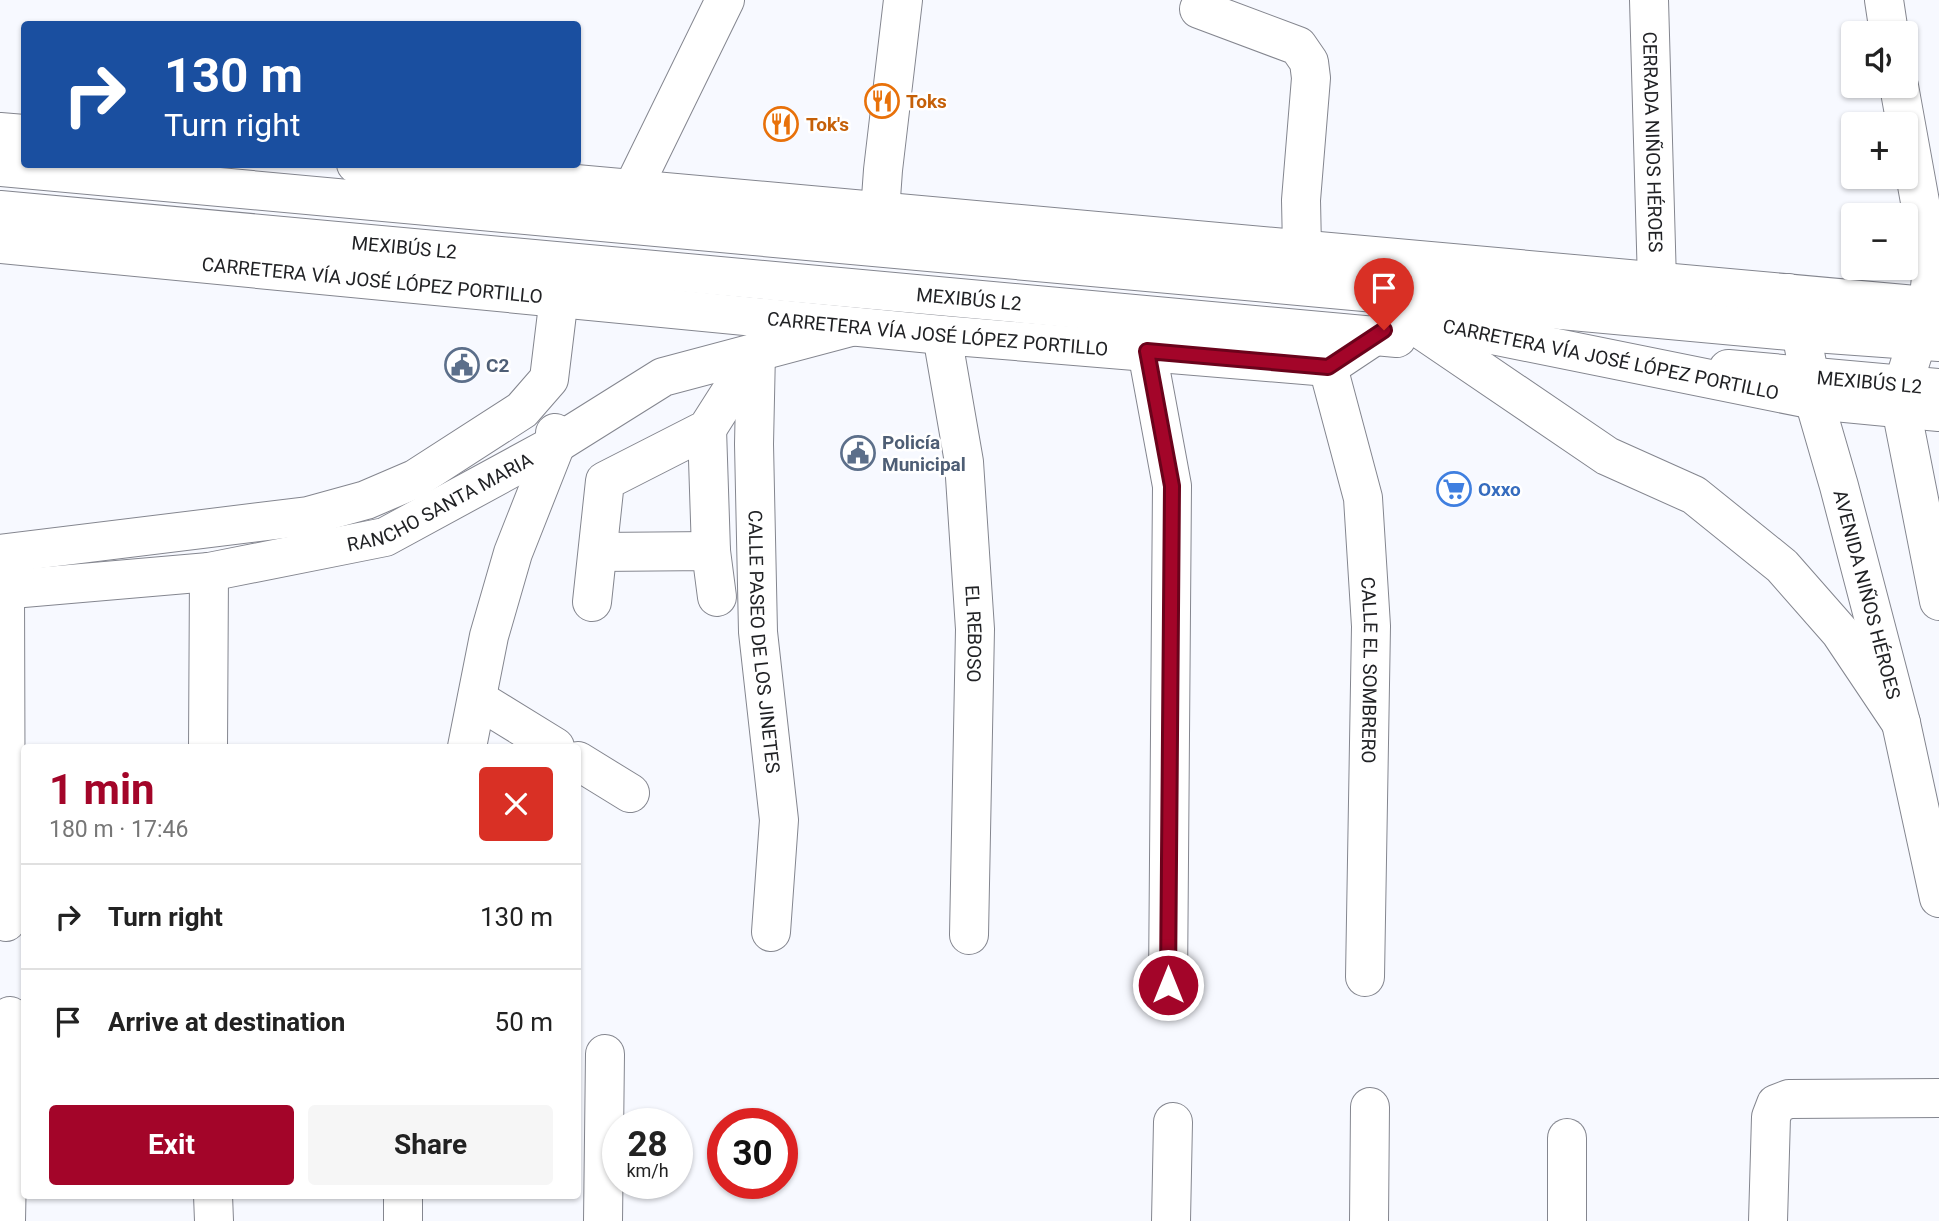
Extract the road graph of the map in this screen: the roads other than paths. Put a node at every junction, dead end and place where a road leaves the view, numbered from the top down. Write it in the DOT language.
graph roads {
  1 [pos="725,0"];
  2 [pos="903,0"];
  3 [pos="1648,0"];
  4 [pos="1884,0"];
  5 [pos="1199,9"];
  6 [pos="1887,21"];
  7 [pos="1901,98"];
  8 [pos="0,132"];
  9 [pos="21,134"];
  10 [pos="0,167"];
  11 [pos="398,168"];
  12 [pos="632,190"];
  13 [pos="0,210"];
  14 [pos="880,212"];
  15 [pos="0,244"];
  16 [pos="1302,248"];
  17 [pos="1657,282"];
  18 [pos="1788,293"];
  19 [pos="559,297"];
  20 [pos="1402,317"];
  21 [pos="1931,323"];
  22 [pos="853,327"];
  23 [pos="1801,332"];
  24 [pos="942,335"];
  25 [pos="1147,351"];
  26 [pos="756,352"];
  27 [pos="1328,367"];
  28 [pos="549,379"];
  29 [pos="1811,388"];
  30 [pos="1914,394"];
  31 [pos="1939,412"];
  32 [pos="707,429"];
  33 [pos="556,443"];
  34 [pos="712,551"];
  35 [pos="598,552"];
  36 [pos="209,572"];
  37 [pos="2,578"];
  38 [pos="717,597"];
  39 [pos="1939,601"];
  40 [pos="592,602"];
  41 [pos="477,699"];
  42 [pos="1900,723"];
  43 [pos="208,744"];
  44 [pos="468,744"];
  45 [pos="550,744"];
  46 [pos="581,763"];
  47 [pos="630,793"];
  48 [pos="1939,898"];
  49 [pos="6,922"];
  50 [pos="771,932"];
  51 [pos="969,935"];
  52 [pos="1365,977"];
  53 [pos="1168,985"];
  54 [pos="10,1016"];
  55 [pos="605,1054"];
  56 [pos="1939,1098"];
  57 [pos="1370,1107"];
  58 [pos="1172,1122"];
  59 [pos="1567,1138"];
  60 [pos="214,1199"];
  61 [pos="404,1199"];
  62 [pos="6,1221"];
  63 [pos="214,1221"];
  64 [pos="403,1221"];
  65 [pos="603,1221"];
  66 [pos="1171,1221"];
  67 [pos="1369,1221"];
  68 [pos="1567,1221"];
  69 [pos="1768,1221"];
  1 -- 12 [label="street"];
  2 -- 14 [label="street"];
  3 -- 17 [label="street, CERRADA NIÑOS HÉROES"];
  4 -- 6 [label="street"];
  5 -- 16 [label="street"];
  7 -- 21 [label="street"];
  8 -- 9 [label="street"];
  10 -- 23 [label="street"];
  11 -- 12 [label="street"];
  12 -- 14 [label="street"];
  13 -- 29 [label="street, MEXIBÚS L2"];
  14 -- 16 [label="street"];
  15 -- 19 [label="street, CARRETERA VÍA JOSÉ LÓPEZ PORTILLO"];
  16 -- 17 [label="street"];
  17 -- 18 [label="street"];
  18 -- 21 [label="street"];
  18 -- 23 [label="street, AVENIDA NIÑOS HÉROES"];
  19 -- 22 [label="street, CARRETERA VÍA JOSÉ LÓPEZ PORTILLO"];
  19 -- 28 [label="street"];
  20 -- 27 [label="street"];
  20 -- 29 [label="street, CARRETERA VÍA JOSÉ LÓPEZ PORTILLO"];
  20 -- 42 [label="street"];
  21 -- 23 [label="street"];
  21 -- 30 [label="street"];
  22 -- 24 [label="street, CARRETERA VÍA JOSÉ LÓPEZ PORTILLO"];
  22 -- 26 [label="street, RANCHO SANTA MARIA"];
  23 -- 29 [label="street, AVENIDA NIÑOS HÉROES"];
  24 -- 25 [label="street, CARRETERA VÍA JOSÉ LÓPEZ PORTILLO"];
  24 -- 51 [label="street, EL REBOSO"];
  25 -- 27 [label="street, CARRETERA VÍA JOSÉ LÓPEZ PORTILLO"];
  25 -- 53 [label="street"];
  26 -- 32 [label="street"];
  26 -- 33 [label="street, RANCHO SANTA MARIA"];
  26 -- 50 [label="street, CALLE PASEO DE LOS JINETES"];
  27 -- 52 [label="street, CALLE EL SOMBRERO"];
  28 -- 33 [label="street"];
  28 -- 37 [label="street, RANCHO SANTA MARIA"];
  29 -- 30 [label="street, MEXIBÚS L2"];
  29 -- 42 [label="street, AVENIDA NIÑOS HÉROES"];
  30 -- 31 [label="street"];
  30 -- 39 [label="street"];
  32 -- 34 [label="street"];
  32 -- 35 [label="street"];
  33 -- 36 [label="street, RANCHO SANTA MARIA"];
  33 -- 41 [label="street"];
  34 -- 35 [label="street"];
  34 -- 38 [label="street"];
  35 -- 40 [label="street"];
  36 -- 37 [label="street, RANCHO SANTA MARIA"];
  36 -- 43 [label="street"];
  37 -- 49 [label="street"];
  41 -- 44 [label="street"];
  41 -- 45 [label="street"];
  42 -- 48 [label="street, AVENIDA NIÑOS HÉROES"];
  46 -- 47 [label="street"];
  54 -- 62 [label="street"];
  55 -- 65 [label="street"];
  56 -- 69 [label="street"];
  57 -- 67 [label="street"];
  58 -- 66 [label="street"];
  59 -- 68 [label="street"];
  60 -- 63 [label="street"];
  61 -- 64 [label="street"];
}
